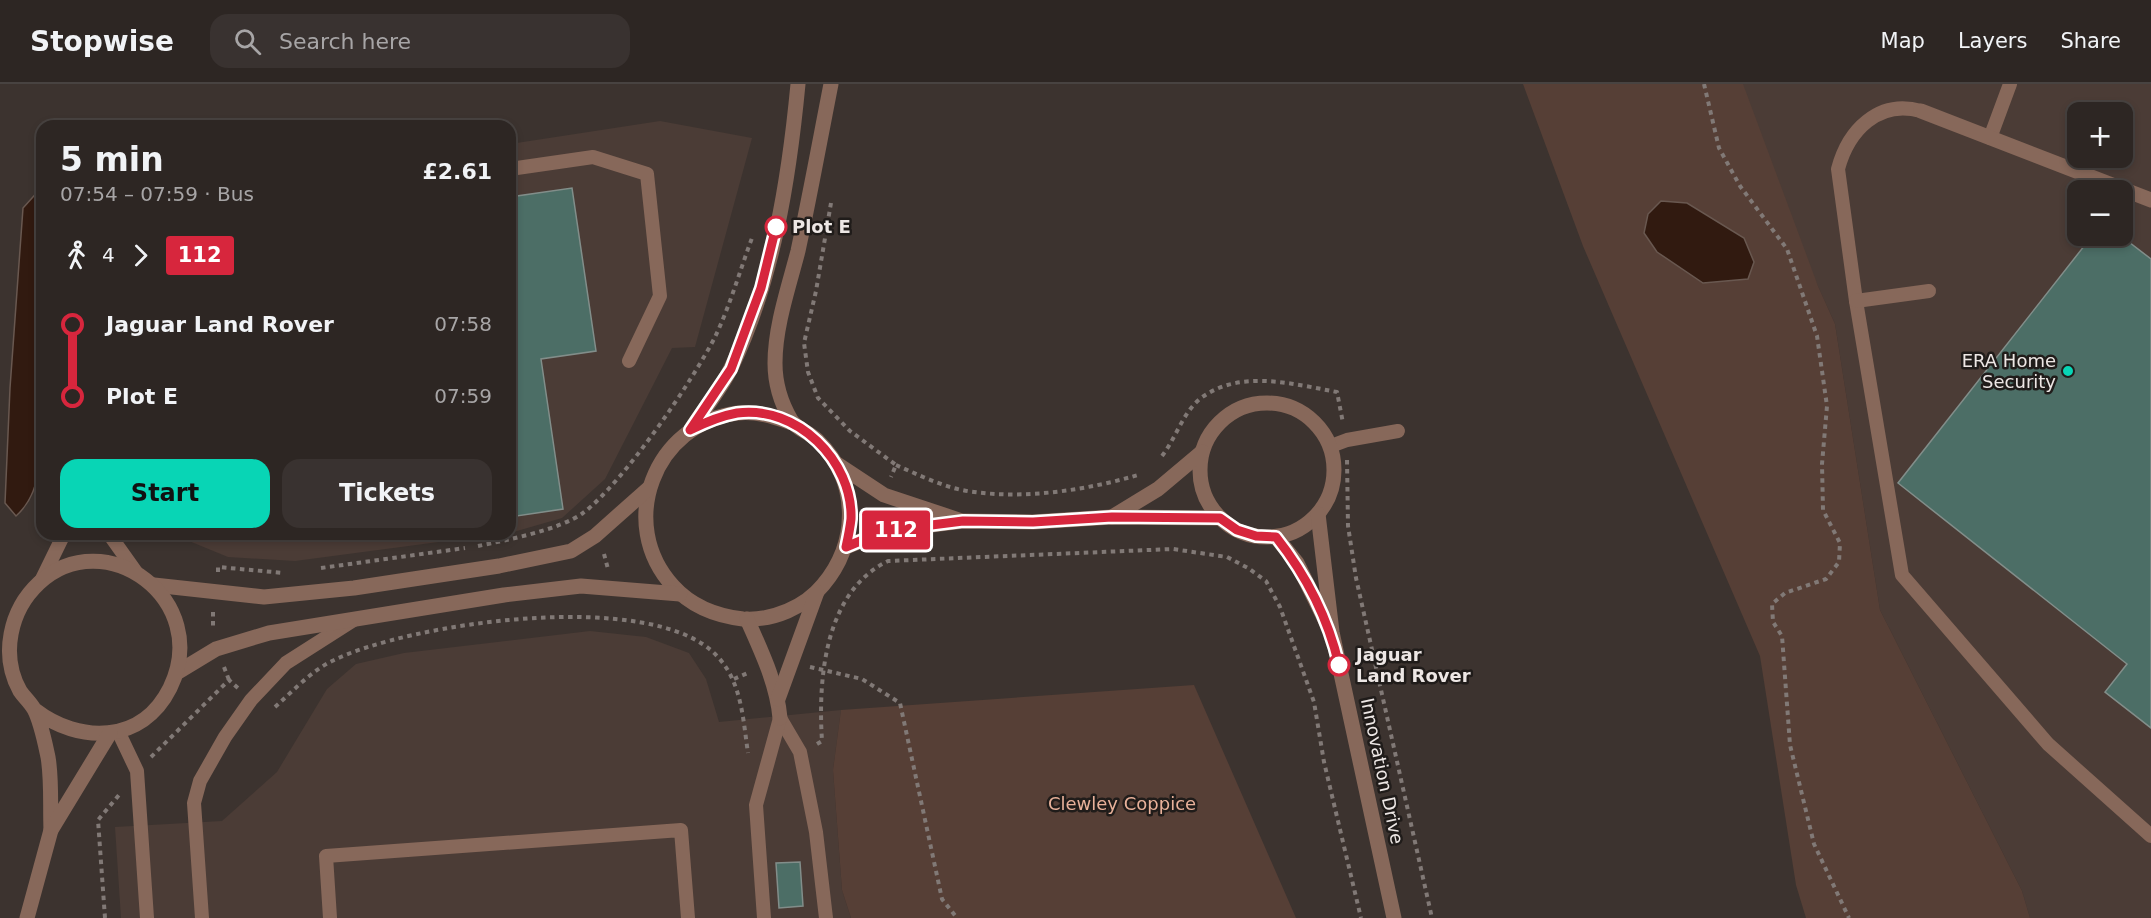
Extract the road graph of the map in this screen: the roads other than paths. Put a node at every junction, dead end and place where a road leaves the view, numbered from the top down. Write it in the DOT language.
graph roads {
  1 [pos="798,84"];
  2 [pos="831,84"];
  3 [pos="2010,84"];
  4 [pos="1921,111"];
  5 [pos="1990,138"];
  6 [pos="516,168"];
  7 [pos="2151,200"];
  8 [pos="1929,291"];
  9 [pos="1856,301"];
  10 [pos="629,361"];
  11 [pos="792,423"];
  12 [pos="690,430"];
  13 [pos="1398,431"];
  14 [pos="1330,446"];
  15 [pos="1202,452"];
  16 [pos="837,464"];
  17 [pos="648,488"];
  18 [pos="1318,514"];
  19 [pos="1112,517"];
  20 [pos="1220,518"];
  21 [pos="963,521"];
  22 [pos="1276,537"];
  23 [pos="61,540"];
  24 [pos="113,540"];
  25 [pos="846,547"];
  26 [pos="136,572"];
  27 [pos="40,581"];
  28 [pos="154,585"];
  29 [pos="817,592"];
  30 [pos="680,594"];
  31 [pos="357,618"];
  32 [pos="747,619"];
  33 [pos="1332,632"];
  34 [pos="178,672"];
  35 [pos="778,699"];
  36 [pos="35,710"];
  37 [pos="780,718"];
  38 [pos="114,732"];
  39 [pos="51,830"];
  40 [pos="2151,836"];
  41 [pos="27,918"];
  42 [pos="147,918"];
  43 [pos="202,918"];
  44 [pos="330,918"];
  45 [pos="688,918"];
  46 [pos="764,918"];
  47 [pos="826,918"];
  48 [pos="1394,918"];
  1 -- 12 [label="street"];
  2 -- 11 [label="street"];
  3 -- 5 [label="lane"];
  4 -- 5 [label="street"];
  4 -- 9 [label="lane"];
  5 -- 7 [label="street"];
  6 -- 10 [label="lane"];
  8 -- 9 [label="lane"];
  9 -- 40 [label="lane"];
  11 -- 12 [label="street"];
  11 -- 16 [label="street"];
  12 -- 17 [label="street"];
  13 -- 14 [label="lane"];
  14 -- 15 [label="street"];
  14 -- 18 [label="street"];
  15 -- 19 [label="street"];
  15 -- 20 [label="street"];
  16 -- 21 [label="street"];
  16 -- 25 [label="street"];
  17 -- 28 [label="street"];
  17 -- 30 [label="street"];
  18 -- 22 [label="street"];
  18 -- 33 [label="street, Innovation Drive"];
  19 -- 20 [label="street"];
  19 -- 21 [label="street"];
  20 -- 22 [label="street"];
  21 -- 25 [label="street"];
  22 -- 33 [label="street, Innovation Drive"];
  23 -- 27 [label="lane"];
  24 -- 26 [label="lane"];
  25 -- 29 [label="street"];
  26 -- 27 [label="street"];
  26 -- 28 [label="street"];
  27 -- 36 [label="street"];
  28 -- 34 [label="street"];
  29 -- 32 [label="street"];
  29 -- 35 [label="street"];
  30 -- 31 [label="street"];
  30 -- 32 [label="street"];
  31 -- 34 [label="street"];
  31 -- 43 [label="lane"];
  32 -- 35 [label="street"];
  33 -- 48 [label="street, Innovation Drive"];
  34 -- 38 [label="street"];
  35 -- 37 [label="street"];
  36 -- 38 [label="street"];
  36 -- 39 [label="street"];
  37 -- 46 [label="lane"];
  37 -- 47 [label="lane"];
  38 -- 39 [label="street"];
  38 -- 42 [label="lane"];
  39 -- 41 [label="street"];
  44 -- 45 [label="lane"];
}
